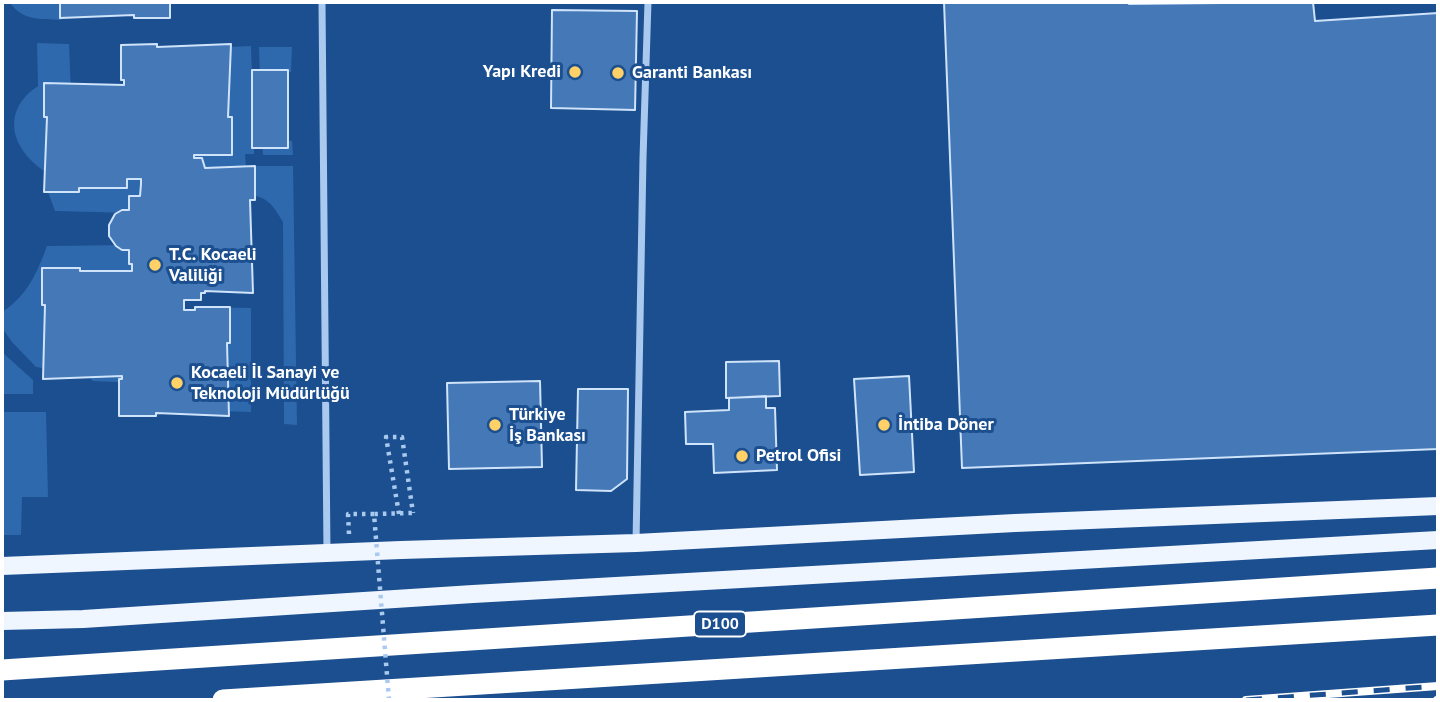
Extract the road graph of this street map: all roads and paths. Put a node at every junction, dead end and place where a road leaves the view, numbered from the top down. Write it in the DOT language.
graph roads {
  1 [pos="322,2"];
  2 [pos="648,2"];
  3 [pos="1438,506"];
  4 [pos="1357,509"];
  5 [pos="348,514"];
  6 [pos="374,514"];
  7 [pos="399,514"];
  8 [pos="1438,518"];
  9 [pos="1438,540"];
  10 [pos="636,543"];
  11 [pos="327,553"];
  12 [pos="2,566"];
  13 [pos="1438,578"];
  14 [pos="2,621"];
  15 [pos="1438,625"];
  16 [pos="2,670"];
  17 [pos="223,700"];
  18 [pos="389,700"];
  1 -- 11 [label="street"];
  2 -- 10 [label="street"];
  3 -- 4 [label="main road"];
  4 -- 8 [label="main road"];
  4 -- 10 [label="main road"];
  5 -- 6 [label="path"];
  6 -- 7 [label="path, bridge"];
  6 -- 18 [label="path, bridge"];
  7 -- 7 [label="path, bridge"];
  9 -- 14 [label="main road"];
  10 -- 11 [label="main road"];
  11 -- 12 [label="main road"];
  13 -- 16 [label="highway, D100"];
  15 -- 17 [label="highway"];
}
